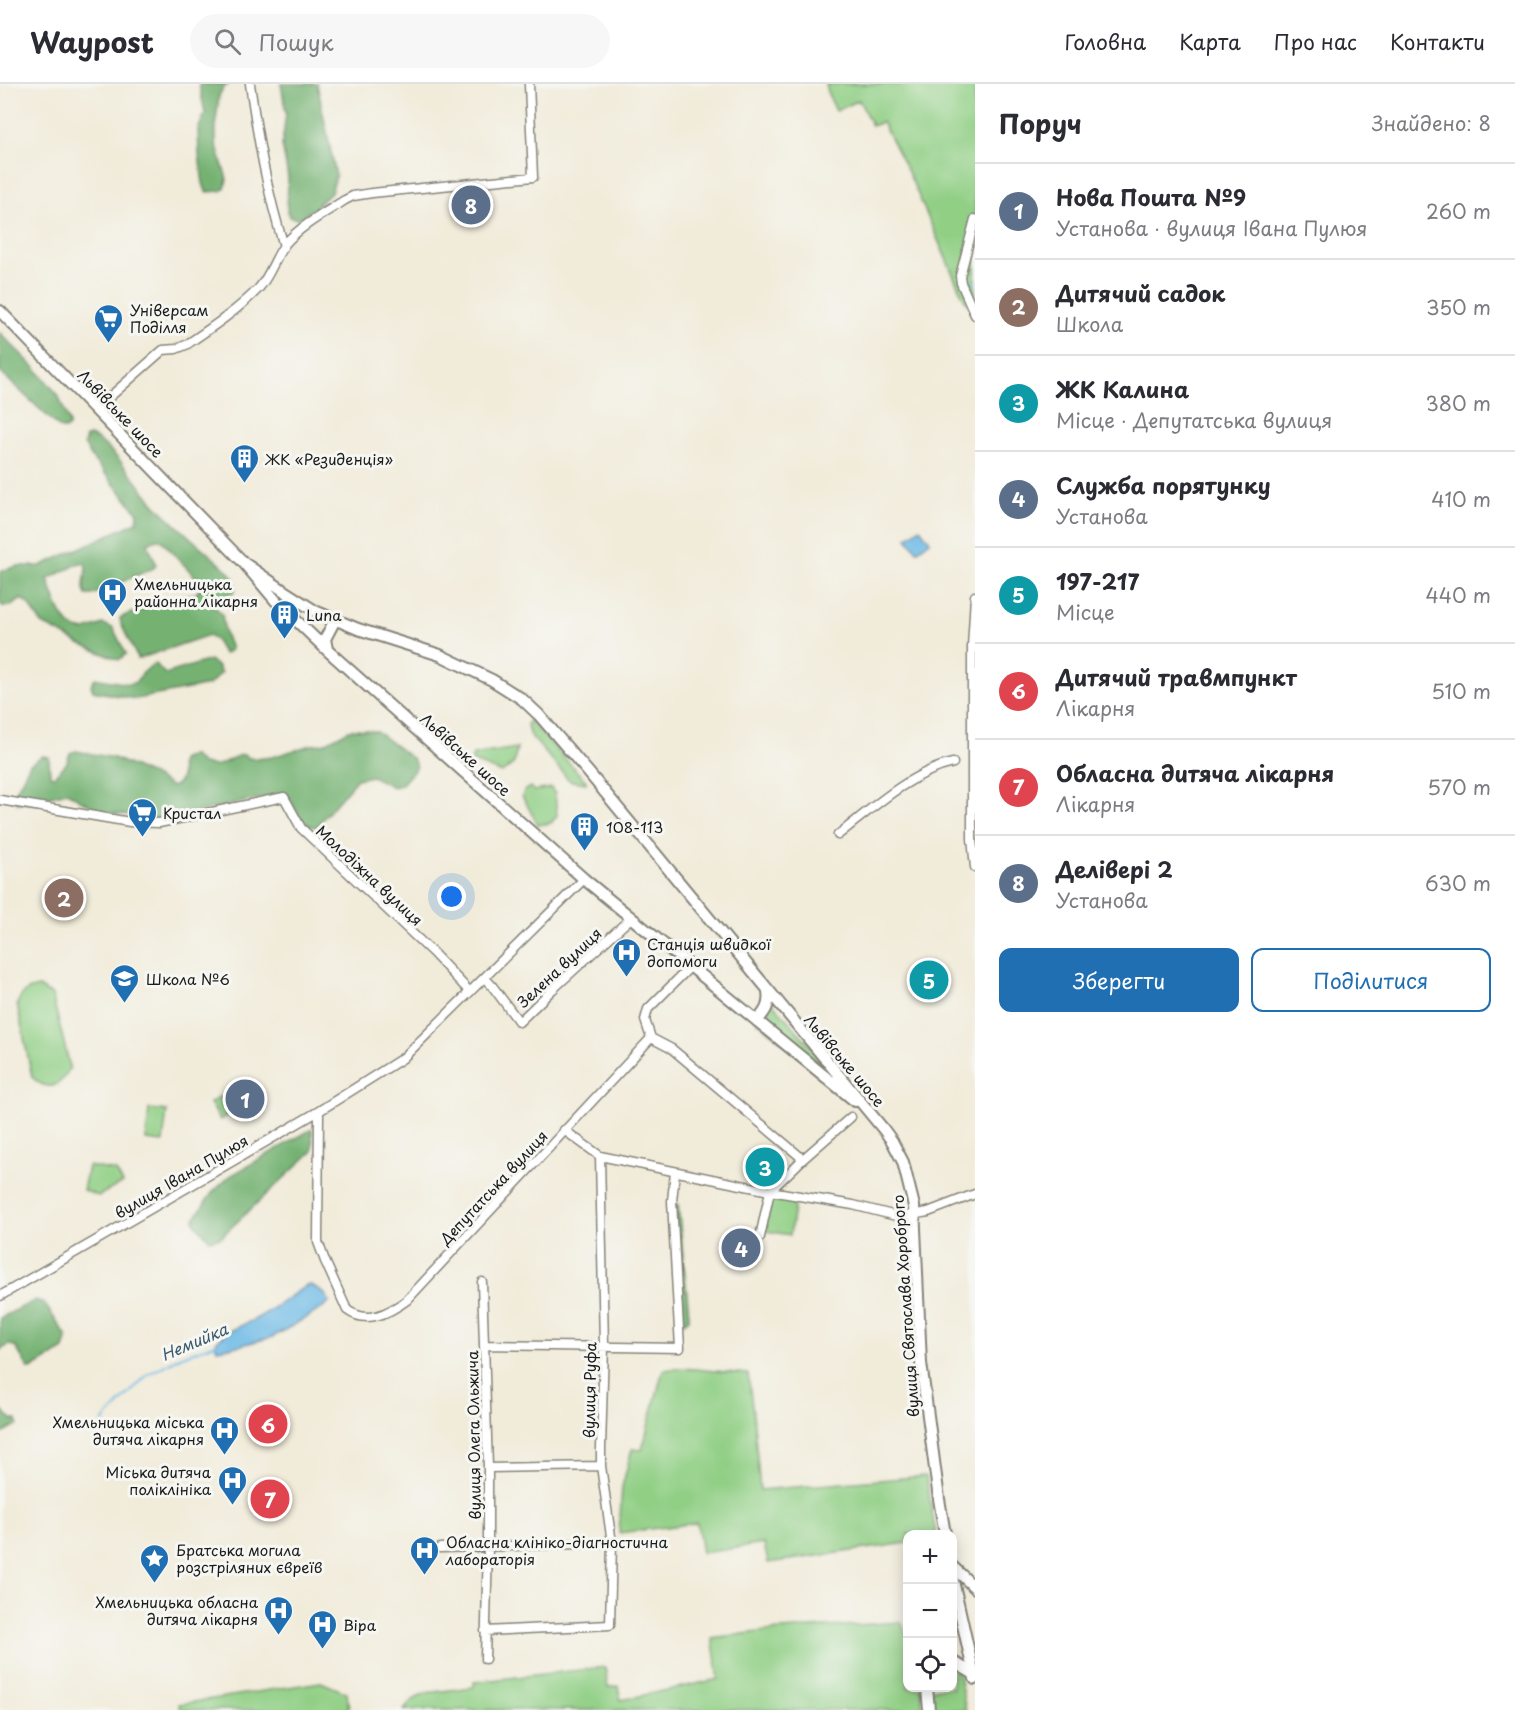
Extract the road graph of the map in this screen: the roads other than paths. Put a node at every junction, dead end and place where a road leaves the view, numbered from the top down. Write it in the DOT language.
graph roads {
  1 [pos="250,84"];
  2 [pos="529,84"];
  3 [pos="975,219"];
  4 [pos="284,246"];
  5 [pos="0,311"];
  6 [pos="975,315"];
  7 [pos="96,409"];
  8 [pos="244,563"];
  9 [pos="975,596"];
  10 [pos="335,620"];
  11 [pos="327,650"];
  12 [pos="953,763"];
  13 [pos="0,800"];
  14 [pos="838,835"];
  15 [pos="975,867"];
  16 [pos="584,879"];
  17 [pos="632,917"];
  18 [pos="691,966"];
  19 [pos="484,978"];
  20 [pos="768,991"];
  21 [pos="470,992"];
  22 [pos="757,1021"];
  23 [pos="651,1038"];
  24 [pos="319,1111"];
  25 [pos="851,1117"];
  26 [pos="876,1119"];
  27 [pos="564,1130"];
  28 [pos="600,1156"];
  29 [pos="803,1159"];
  30 [pos="675,1172"];
  31 [pos="770,1191"];
  32 [pos="975,1194"];
  33 [pos="915,1214"];
  34 [pos="760,1237"];
  35 [pos="482,1282"];
  36 [pos="0,1296"];
  37 [pos="484,1345"];
  38 [pos="604,1346"];
  39 [pos="601,1467"];
  40 [pos="488,1468"];
  41 [pos="944,1530"];
  42 [pos="612,1543"];
  43 [pos="488,1547"];
  44 [pos="440,1548"];
  45 [pos="957,1571"];
  46 [pos="975,1588"];
  47 [pos="957,1612"];
  48 [pos="485,1631"];
  49 [pos="485,1659"];
  50 [pos="957,1664"];
  51 [pos="975,1674"];
  52 [pos="975,1679"];
  53 [pos="927,1692"];
  54 [pos="929,1710"];
  1 -- 4 [label="street"];
  2 -- 4 [label="street"];
  3 -- 6 [label="street"];
  4 -- 7 [label="street"];
  5 -- 7 [label="main road, Львівське шосе"];
  7 -- 8 [label="main road, Львівське шосе"];
  8 -- 10 [label="main road, Львівське шосе"];
  8 -- 11 [label="main road, Львівське шосе"];
  9 -- 15 [label="street"];
  10 -- 11 [label="main road"];
  10 -- 20 [label="main road, Львівське шосе"];
  11 -- 16 [label="main road, Львівське шосе"];
  12 -- 14 [label="street"];
  13 -- 21 [label="street, Молодіжна вулиця"];
  16 -- 17 [label="main road, Львівське шосе"];
  16 -- 19 [label="street, вулиця Івана Пулюя"];
  17 -- 18 [label="main road, Львівське шосе"];
  17 -- 19 [label="street, Зелена вулиця"];
  18 -- 22 [label="main road, Львівське шосе"];
  18 -- 23 [label="street"];
  19 -- 21 [label="street, вулиця Івана Пулюя"];
  20 -- 22 [label="main road"];
  20 -- 26 [label="main road, Львівське шосе"];
  21 -- 24 [label="street, вулиця Івана Пулюя"];
  22 -- 26 [label="main road, Львівське шосе"];
  23 -- 27 [label="street, Депутатська вулиця"];
  23 -- 29 [label="street"];
  24 -- 27 [label="street, Депутатська вулиця"];
  24 -- 36 [label="street, вулиця Івана Пулюя"];
  25 -- 29 [label="street"];
  26 -- 33 [label="main road, вулиця Святослава Хороброго"];
  27 -- 28 [label="street"];
  28 -- 30 [label="street"];
  28 -- 38 [label="street, вулиця Руфа"];
  29 -- 31 [label="street"];
  30 -- 31 [label="street"];
  30 -- 38 [label="street"];
  31 -- 33 [label="street"];
  31 -- 34 [label="street"];
  32 -- 33 [label="street"];
  33 -- 41 [label="main road, вулиця Святослава Хороброго"];
  35 -- 37 [label="street, вулиця Олега Ольжича"];
  37 -- 38 [label="street"];
  37 -- 40 [label="street, вулиця Олега Ольжича"];
  38 -- 39 [label="street, вулиця Руфа"];
  39 -- 40 [label="street"];
  39 -- 42 [label="street, вулиця Руфа"];
  40 -- 43 [label="street, вулиця Олега Ольжича"];
  42 -- 43 [label="street"];
  42 -- 48 [label="street, вулиця Руфа"];
  43 -- 44 [label="street"];
  43 -- 48 [label="street, вулиця Олега Ольжича"];
  45 -- 46 [label="main road"];
  47 -- 51 [label="main road"];
  48 -- 49 [label="street, вулиця Олега Ольжича"];
  50 -- 51 [label="main road"];
  51 -- 52 [label="main road"];
  53 -- 54 [label="main road"];
}
